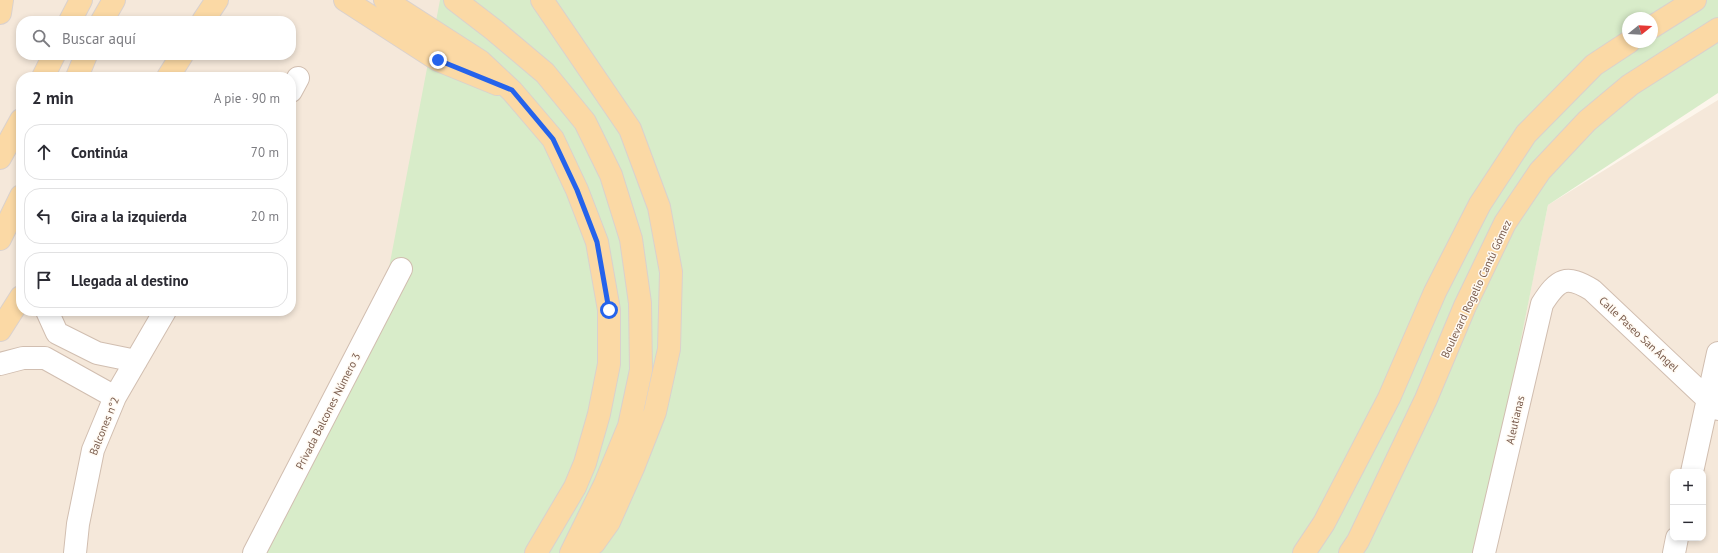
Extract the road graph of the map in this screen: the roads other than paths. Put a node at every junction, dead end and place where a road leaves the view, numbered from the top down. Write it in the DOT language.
graph roads {
  1 [pos="2,0"];
  2 [pos="81,0"];
  3 [pos="114,0"];
  4 [pos="217,0"];
  5 [pos="345,0"];
  6 [pos="385,0"];
  7 [pos="455,0"];
  8 [pos="542,0"];
  9 [pos="1695,0"];
  10 [pos="0,13"];
  11 [pos="73,16"];
  12 [pos="105,16"];
  13 [pos="206,16"];
  14 [pos="1658,23"];
  15 [pos="1718,29"];
  16 [pos="1622,47"];
  17 [pos="52,60"];
  18 [pos="84,60"];
  19 [pos="179,60"];
  20 [pos="46,72"];
  21 [pos="79,72"];
  22 [pos="171,72"];
  23 [pos="512,90"];
  24 [pos="16,129"];
  25 [pos="0,158"];
  26 [pos="16,206"];
  27 [pos="0,239"];
  28 [pos="401,270"];
  29 [pos="1552,289"];
  30 [pos="16,305"];
  31 [pos="49,316"];
  32 [pos="162,316"];
  33 [pos="0,330"];
  34 [pos="57,333"];
  35 [pos="1718,353"];
  36 [pos="45,358"];
  37 [pos="136,361"];
  38 [pos="0,364"];
  39 [pos="115,397"];
  40 [pos="1713,404"];
  41 [pos="1693,469"];
  42 [pos="1676,541"];
  43 [pos="75,553"];
  44 [pos="254,553"];
  45 [pos="536,553"];
  46 [pos="571,553"];
  47 [pos="579,553"];
  48 [pos="1304,553"];
  49 [pos="1350,553"];
  50 [pos="1484,553"];
  51 [pos="1674,553"];
  1 -- 10 [label="main road"];
  2 -- 11 [label="main road"];
  3 -- 12 [label="main road"];
  4 -- 13 [label="main road"];
  5 -- 23 [label="main road"];
  6 -- 23 [label="main road"];
  7 -- 46 [label="main road"];
  8 -- 47 [label="main road"];
  9 -- 14 [label="main road"];
  15 -- 49 [label="main road, Boulevard Rogelio Cantú Gómez"];
  16 -- 48 [label="main road"];
  17 -- 20 [label="main road"];
  18 -- 21 [label="main road"];
  19 -- 22 [label="main road"];
  23 -- 45 [label="main road"];
  24 -- 25 [label="main road"];
  26 -- 27 [label="main road"];
  28 -- 44 [label="street, Privada Balcones Número 3"];
  29 -- 40 [label="street, Calle Paseo San Ángel"];
  29 -- 50 [label="street, Aleutianas"];
  30 -- 33 [label="main road"];
  31 -- 34 [label="street"];
  32 -- 37 [label="street, Balcones n°2"];
  34 -- 36 [label="street"];
  34 -- 37 [label="street"];
  35 -- 40 [label="street"];
  36 -- 38 [label="street"];
  36 -- 39 [label="street"];
  37 -- 39 [label="street, Balcones n°2"];
  39 -- 43 [label="street, Balcones n°2"];
  40 -- 41 [label="street"];
  42 -- 51 [label="street"];
}
